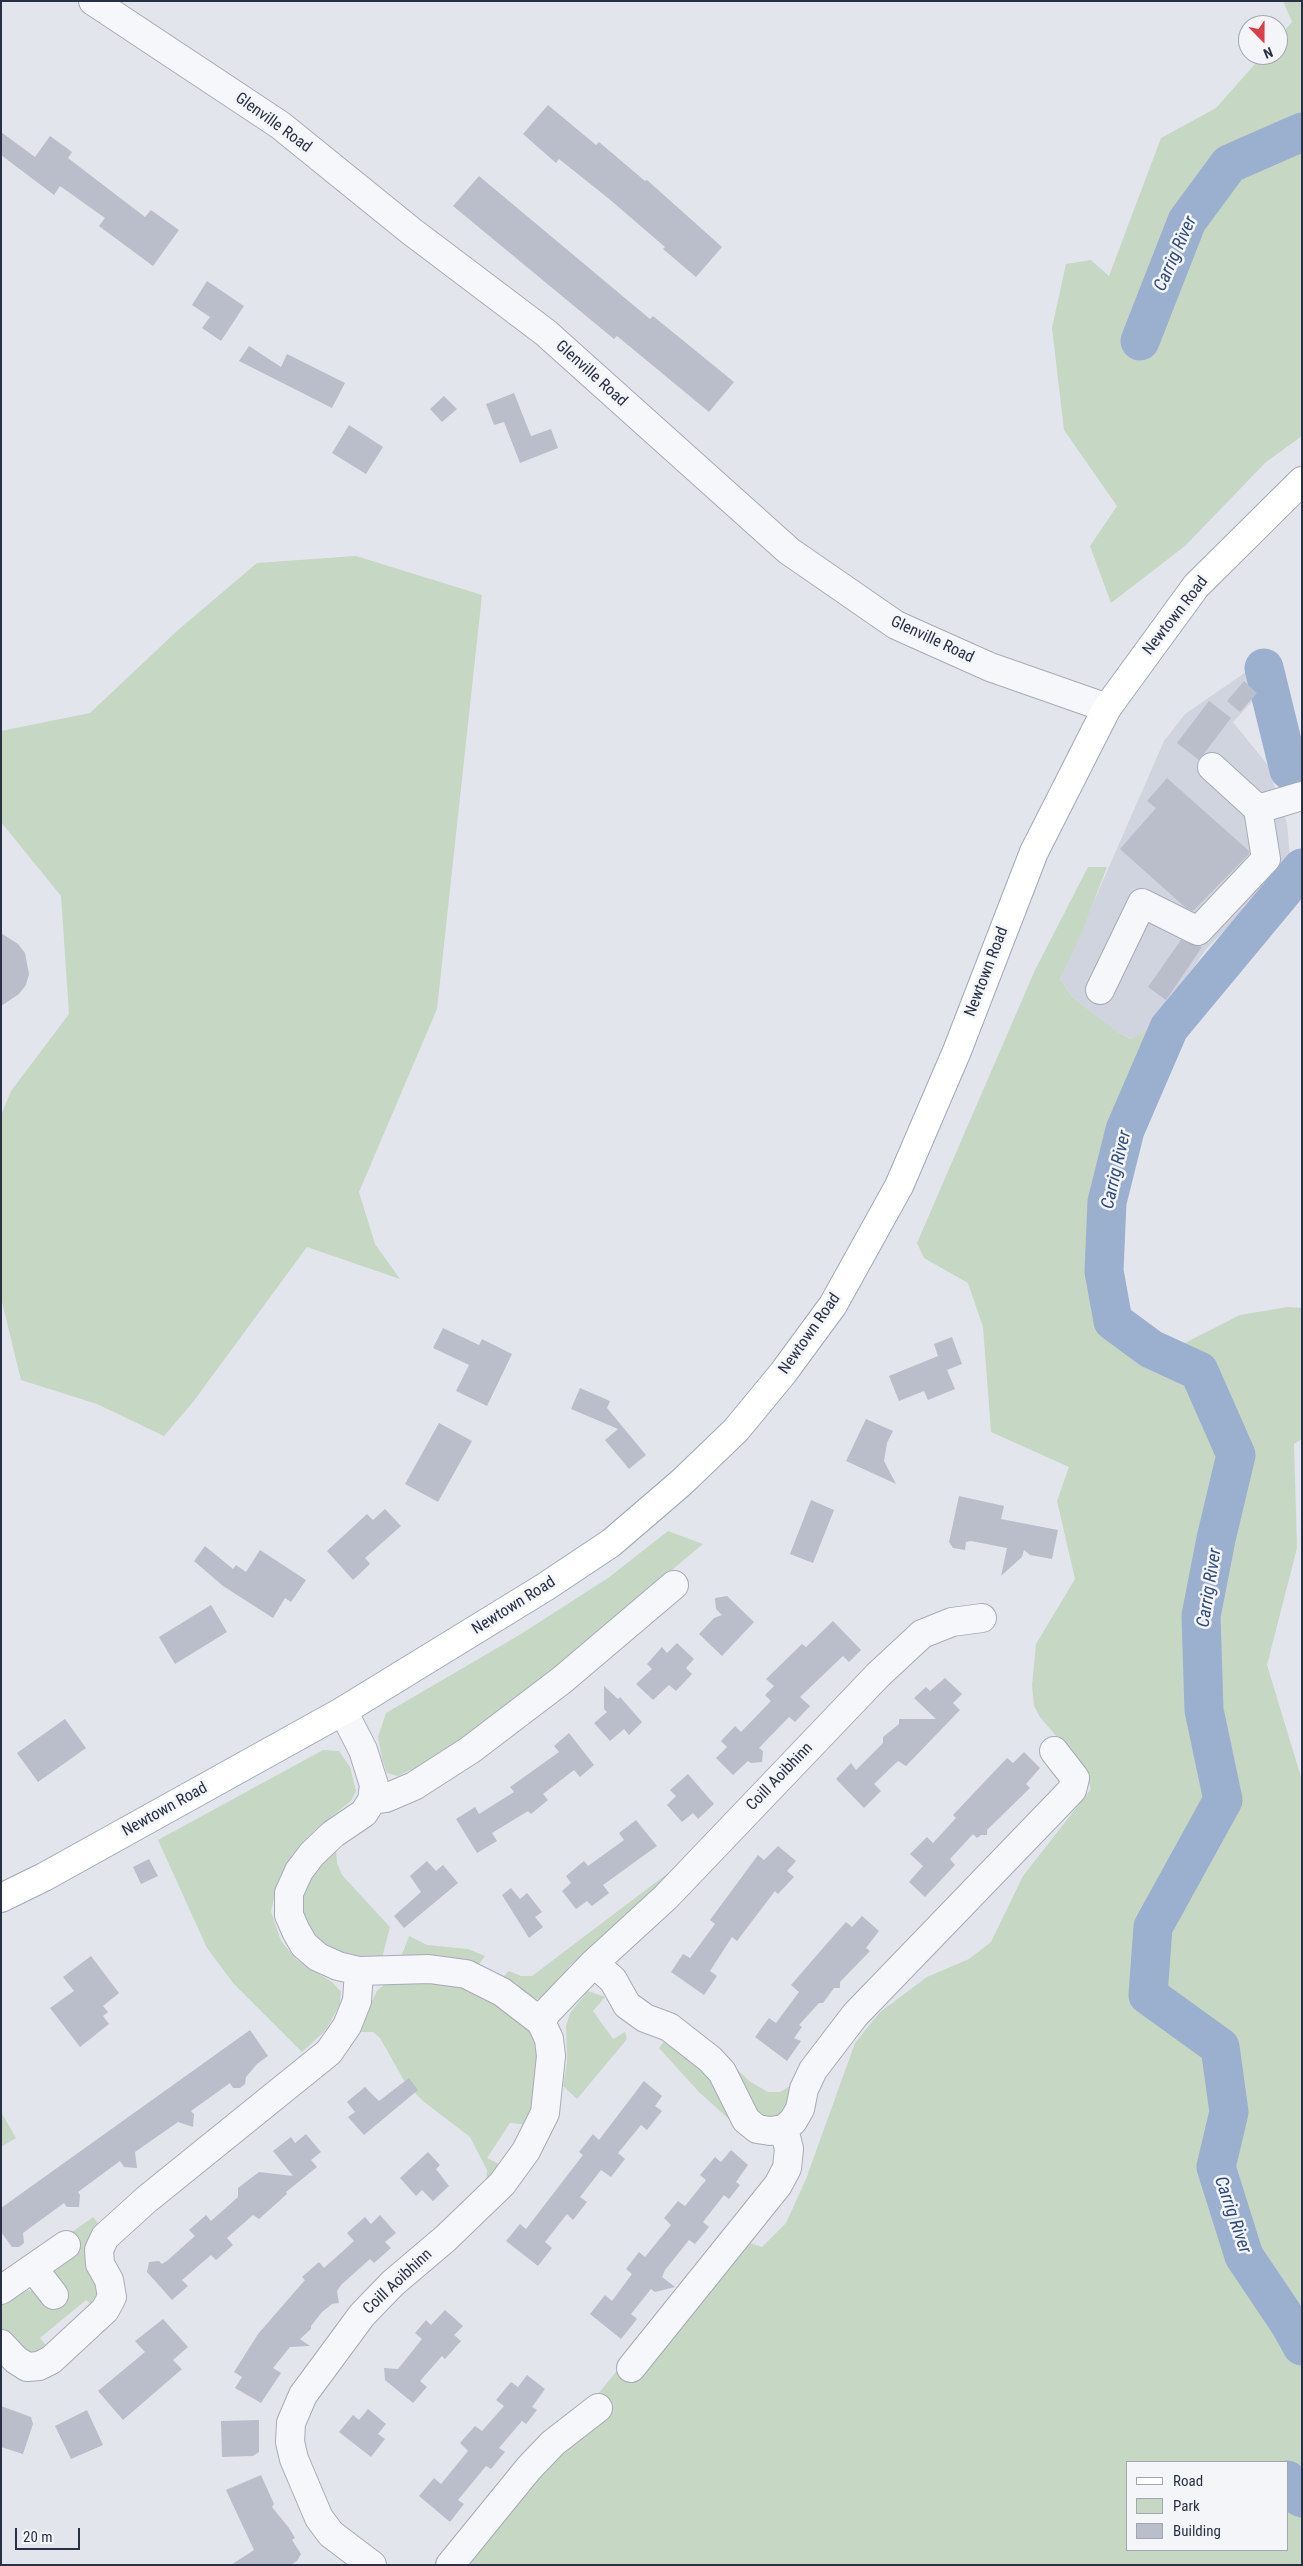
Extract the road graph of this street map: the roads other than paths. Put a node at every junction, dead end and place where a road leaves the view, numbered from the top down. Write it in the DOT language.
graph roads {
  1 [pos="93,1"];
  2 [pos="1302,481"];
  3 [pos="1107,708"];
  4 [pos="1212,766"];
  5 [pos="1302,796"];
  6 [pos="1258,809"];
  7 [pos="1100,990"];
  8 [pos="674,1585"];
  9 [pos="982,1618"];
  10 [pos="342,1711"];
  11 [pos="1054,1751"];
  12 [pos="372,1800"];
  13 [pos="1,1898"];
  14 [pos="594,1963"];
  15 [pos="359,1971"];
  16 [pos="541,2022"];
  17 [pos="784,2129"];
  18 [pos="66,2246"];
  19 [pos="34,2268"];
  20 [pos="1,2290"];
  21 [pos="54,2295"];
  22 [pos="1,2344"];
  23 [pos="631,2368"];
  24 [pos="598,2408"];
  25 [pos="372,2565"];
  26 [pos="450,2565"];
  1 -- 3 [label="street, Glenville Road"];
  2 -- 3 [label="main road, Newtown Road"];
  3 -- 10 [label="main road, Newtown Road"];
  4 -- 6 [label="street"];
  5 -- 6 [label="street"];
  6 -- 7 [label="street"];
  8 -- 12 [label="street"];
  9 -- 14 [label="street, Coill Aoibhinn"];
  10 -- 12 [label="street"];
  10 -- 13 [label="main road, Newtown Road"];
  11 -- 17 [label="street"];
  12 -- 15 [label="street"];
  14 -- 16 [label="street, Coill Aoibhinn"];
  14 -- 17 [label="street"];
  15 -- 16 [label="street"];
  15 -- 22 [label="street"];
  16 -- 25 [label="street, Coill Aoibhinn"];
  17 -- 23 [label="street"];
  18 -- 19 [label="street"];
  19 -- 20 [label="street"];
  19 -- 21 [label="street"];
  24 -- 26 [label="street"];
}
